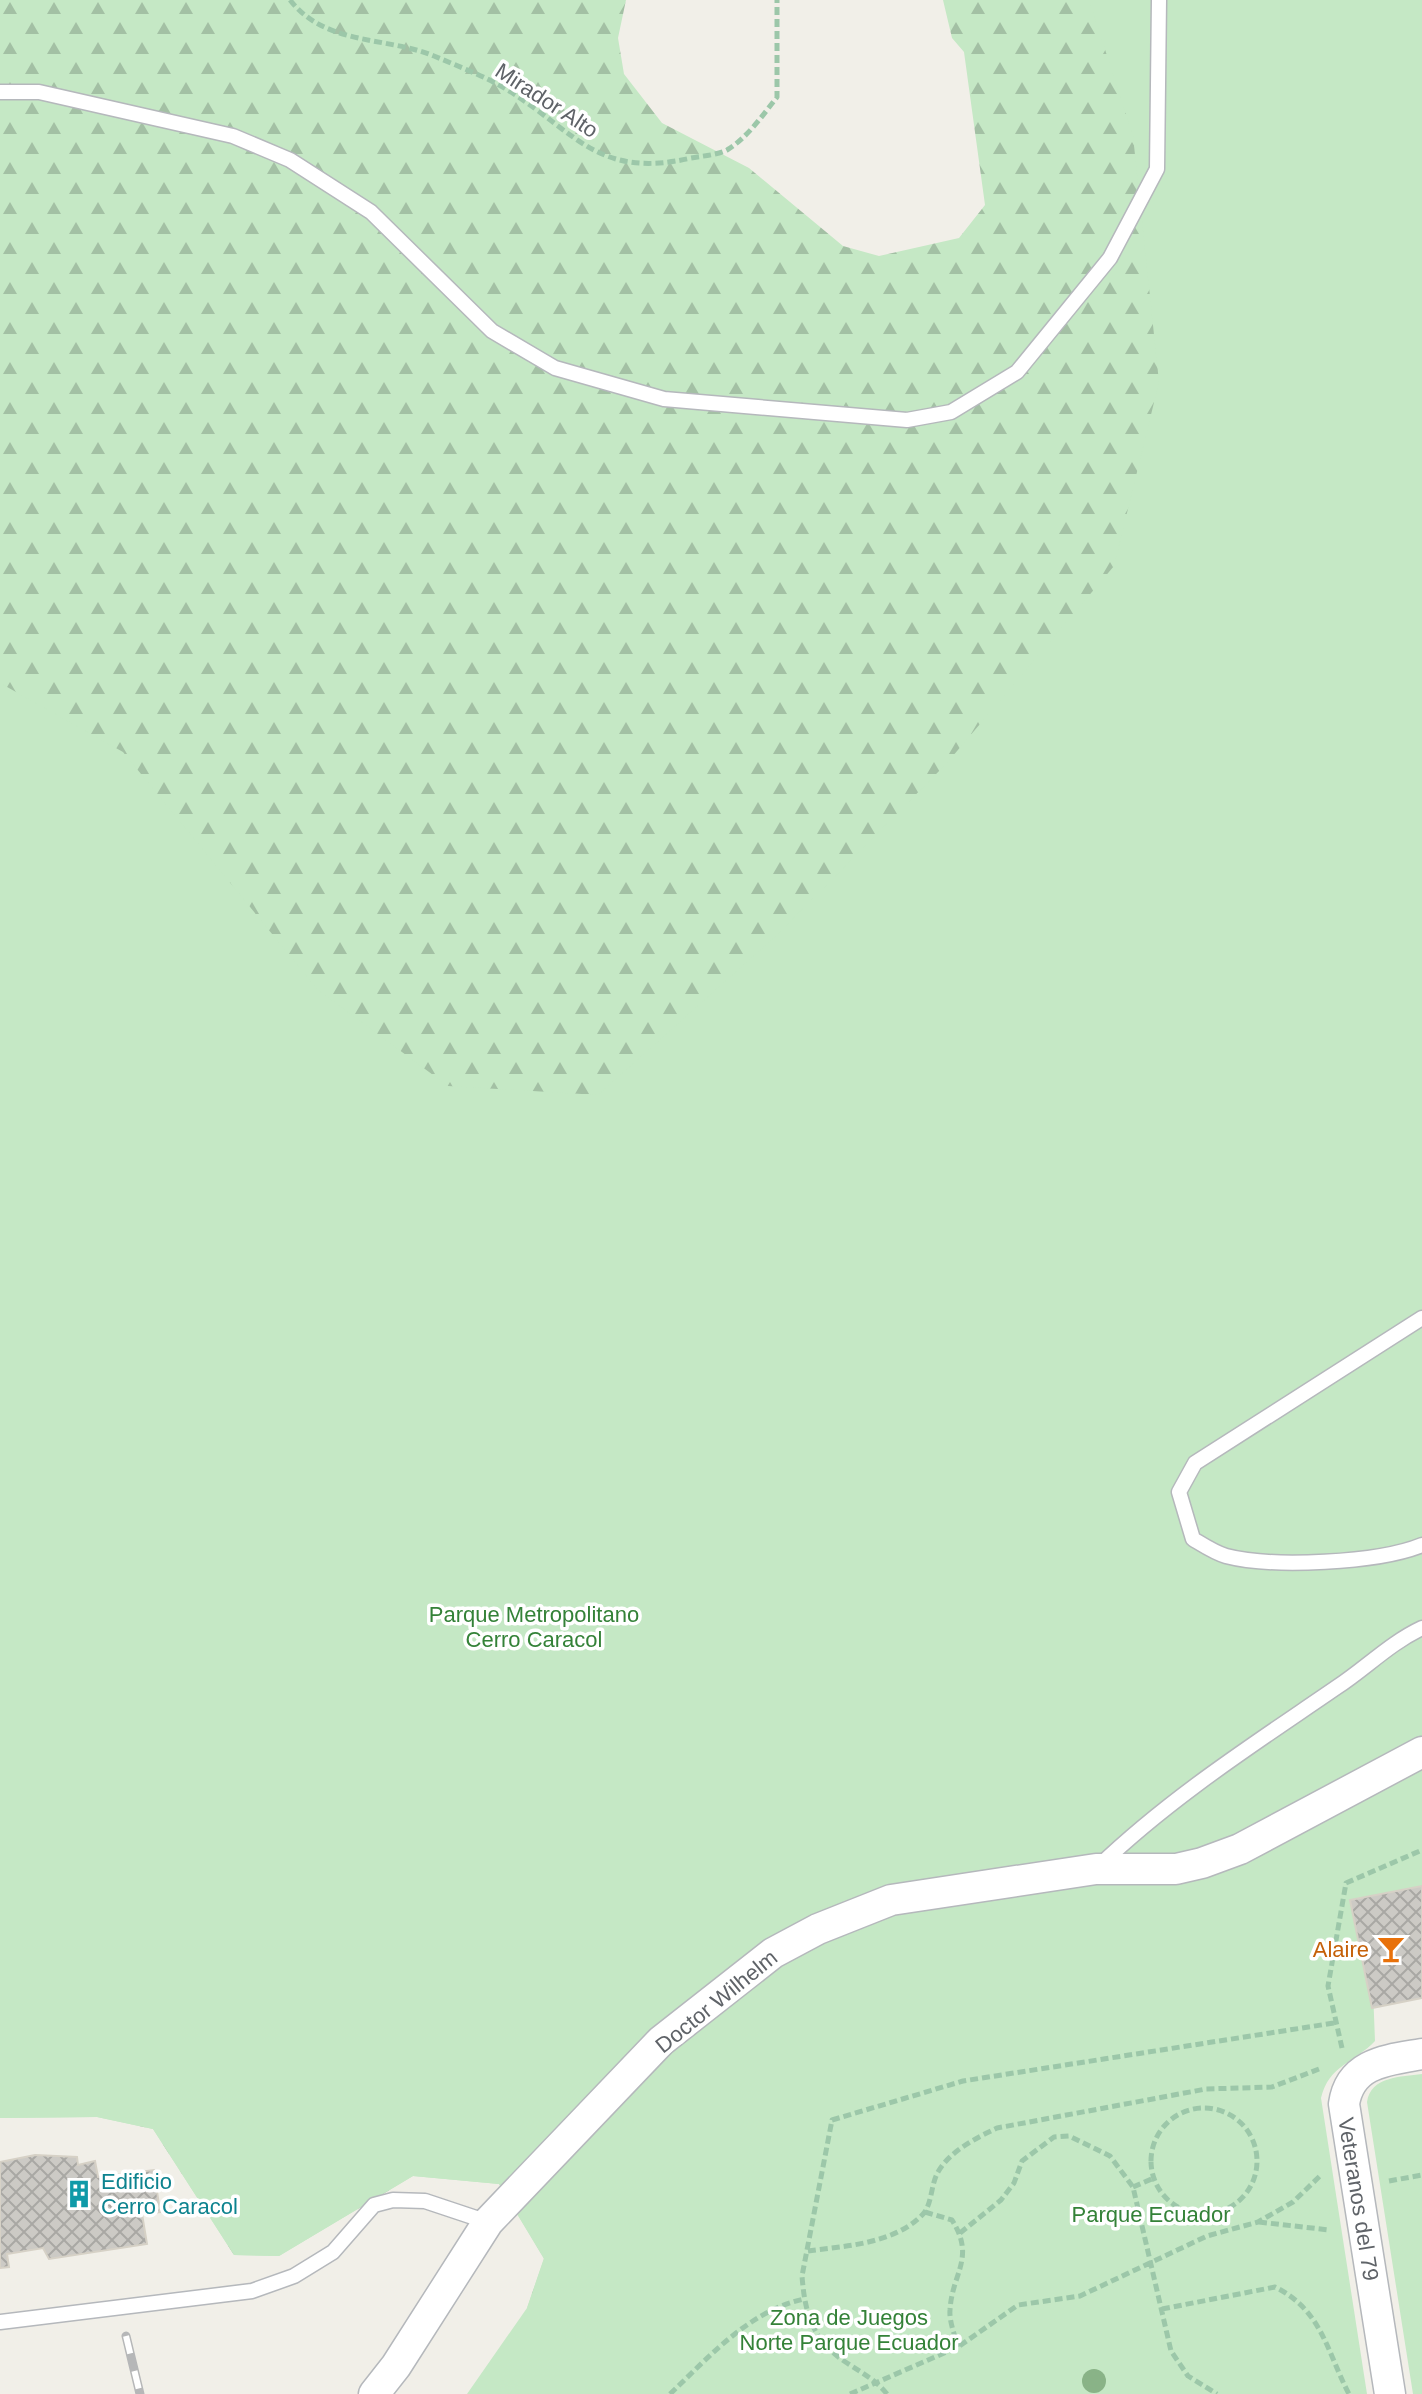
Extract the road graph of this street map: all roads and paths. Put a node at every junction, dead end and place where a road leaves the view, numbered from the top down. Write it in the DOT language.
graph roads {
  1 [pos="290,0"];
  2 [pos="777,0"];
  3 [pos="1159,0"];
  4 [pos="0,92"];
  5 [pos="1422,1318"];
  6 [pos="1422,1545"];
  7 [pos="1422,1628"];
  8 [pos="1422,1752"];
  9 [pos="1422,1850"];
  10 [pos="1096,1869"];
  11 [pos="1334,2023"];
  12 [pos="1344,2054"];
  13 [pos="1422,2054"];
  14 [pos="1332,2061"];
  15 [pos="1351,2145"];
  16 [pos="1422,2175"];
  17 [pos="1154,2178"];
  18 [pos="1389,2181"];
  19 [pos="1133,2187"];
  20 [pos="925,2212"];
  21 [pos="488,2222"];
  22 [pos="1258,2222"];
  23 [pos="960,2233"];
  24 [pos="1365,2239"];
  25 [pos="808,2251"];
  26 [pos="1151,2260"];
  27 [pos="804,2299"];
  28 [pos="1162,2309"];
  29 [pos="0,2322"];
  30 [pos="958,2347"];
  31 [pos="878,2382"];
  32 [pos="374,2394"];
  33 [pos="670,2394"];
  34 [pos="850,2394"];
  35 [pos="887,2394"];
  36 [pos="1217,2394"];
  37 [pos="1349,2394"];
  38 [pos="1390,2394"];
  1 -- 2 [label="path, Mirador Alto"];
  3 -- 4 [label="lane"];
  5 -- 6 [label="lane"];
  7 -- 10 [label="lane"];
  8 -- 10 [label="street, Doctor Wilhelm"];
  9 -- 11 [label="path"];
  10 -- 21 [label="street, Doctor Wilhelm"];
  11 -- 12 [label="path"];
  11 -- 25 [label="path"];
  13 -- 15 [label="street, Veteranos del 79"];
  14 -- 20 [label="path"];
  15 -- 22 [label="path"];
  15 -- 24 [label="street, Veteranos del 79"];
  16 -- 18 [label="path"];
  17 -- 17 [label="path"];
  17 -- 19 [label="path"];
  19 -- 23 [label="path"];
  19 -- 26 [label="path"];
  20 -- 23 [label="path"];
  20 -- 25 [label="path"];
  21 -- 29 [label="lane"];
  21 -- 32 [label="street, Doctor Wilhelm"];
  22 -- 24 [label="path"];
  22 -- 26 [label="path"];
  23 -- 30 [label="path"];
  24 -- 38 [label="street, Veteranos del 79"];
  25 -- 27 [label="path"];
  26 -- 28 [label="path"];
  26 -- 30 [label="path"];
  27 -- 31 [label="path"];
  27 -- 33 [label="path"];
  28 -- 36 [label="path"];
  28 -- 37 [label="path"];
  30 -- 31 [label="path"];
  31 -- 34 [label="path"];
  31 -- 35 [label="path"];
}
